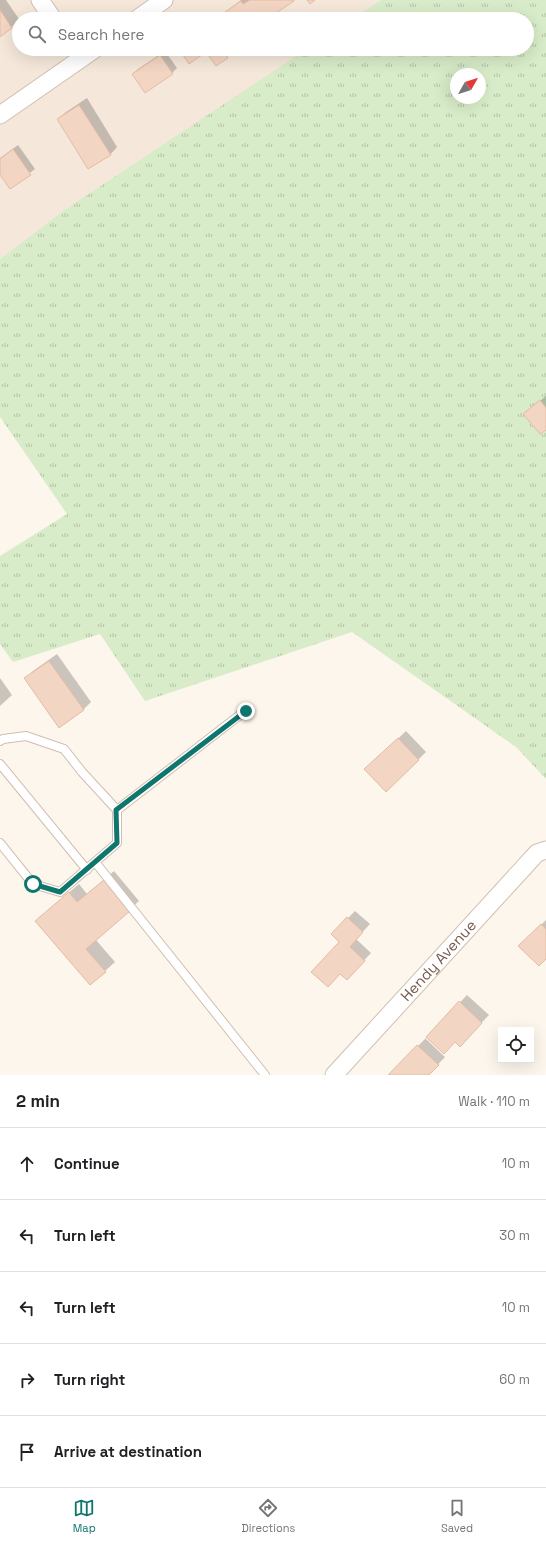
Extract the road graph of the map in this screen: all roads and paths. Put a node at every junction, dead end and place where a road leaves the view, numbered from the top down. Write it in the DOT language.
graph roads {
  1 [pos="40,0"];
  2 [pos="164,0"];
  3 [pos="48,12"];
  4 [pos="147,12"];
  5 [pos="74,56"];
  6 [pos="0,115"];
  7 [pos="246,711"];
  8 [pos="0,741"];
  9 [pos="0,764"];
  10 [pos="116,810"];
  11 [pos="0,843"];
  12 [pos="546,850"];
  13 [pos="95,862"];
  14 [pos="87,870"];
  15 [pos="265,1075"];
  16 [pos="334,1075"];
  1 -- 3 [label="street"];
  2 -- 4 [label="street"];
  5 -- 6 [label="street"];
  7 -- 10 [label="lane"];
  8 -- 10 [label="lane"];
  9 -- 14 [label="lane"];
  10 -- 13 [label="lane"];
  11 -- 14 [label="lane"];
  12 -- 16 [label="street, Hendy Avenue"];
  13 -- 14 [label="lane"];
  13 -- 15 [label="lane"];
}
